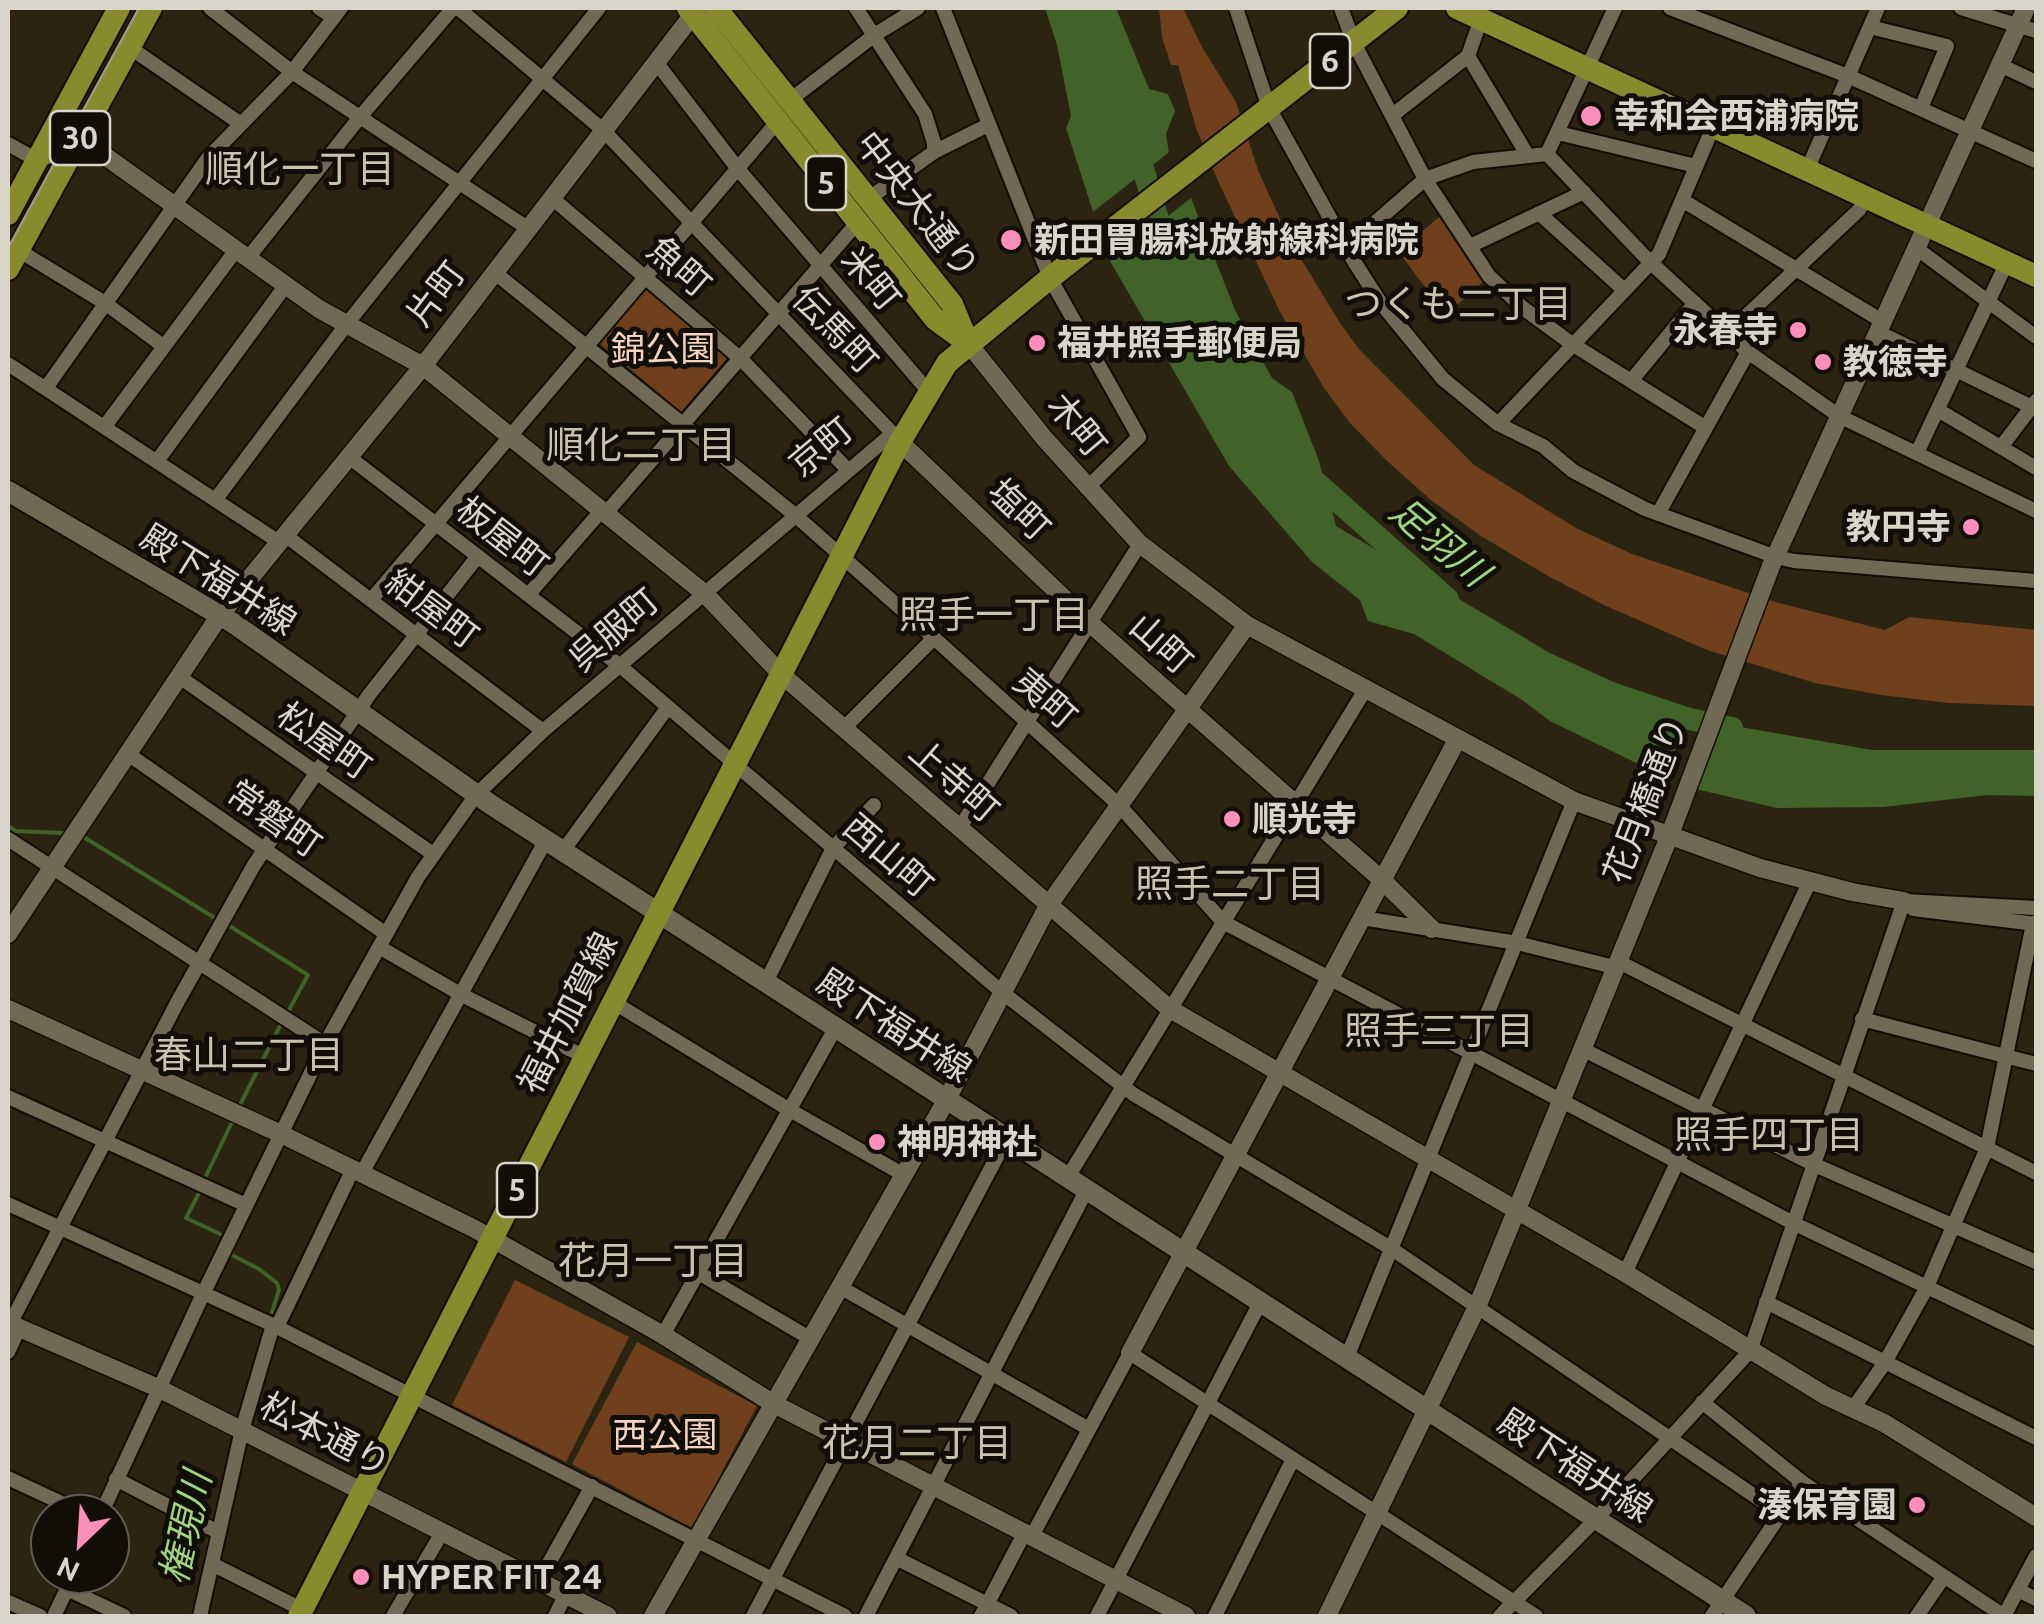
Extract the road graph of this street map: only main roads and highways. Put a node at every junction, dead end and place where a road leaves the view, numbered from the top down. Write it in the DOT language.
graph roads {
  1 [pos="118,8"];
  2 [pos="151,8"];
  3 [pos="1398,8"];
  4 [pos="1457,8"];
  5 [pos="699,9"];
  6 [pos="784,111"];
  7 [pos="8,214"];
  8 [pos="13,259"];
  9 [pos="2036,276"];
  10 [pos="968,343"];
  11 [pos="896,438"];
  12 [pos="8,491"];
  13 [pos="659,913"];
  14 [pos="1718,1609"];
  15 [pos="301,1613"];
  16 [pos="1746,1616"];
  1 -- 7 [label="main road, 30"];
  2 -- 8 [label="main road, 30"];
  3 -- 10 [label="main road, 6"];
  4 -- 9 [label="main road"];
  5 -- 6 [label="main road, 中央大通り / 5"];
  6 -- 10 [label="main road, 中央大通り / 5"];
  6 -- 10 [label="main road, 中央大通り / 5"];
  10 -- 11 [label="main road, 京町 / 5"];
  11 -- 13 [label="main road, 福井加賀線 / 5"];
  12 -- 13 [label="main road, 殿下福井線"];
  13 -- 14 [label="main road, 殿下福井線"];
  13 -- 15 [label="main road, 福井加賀線 / 5"];
  14 -- 16 [label="main road, 殿下福井線"];
}
